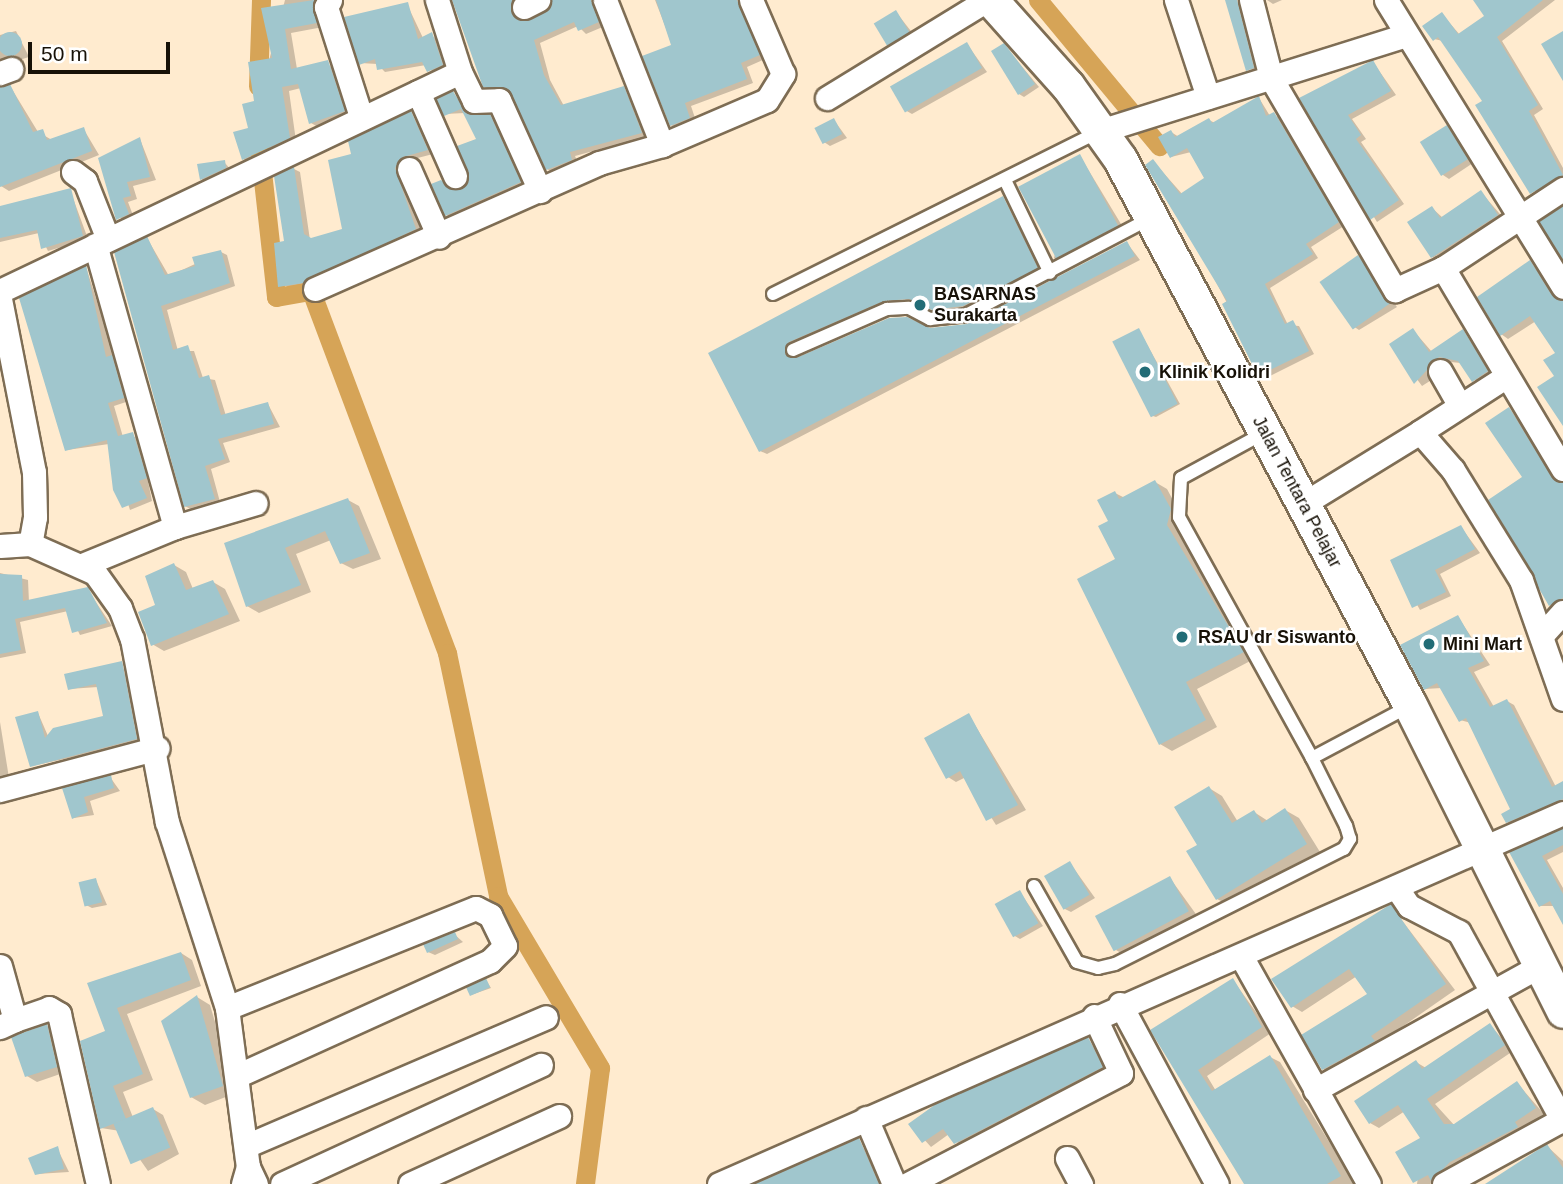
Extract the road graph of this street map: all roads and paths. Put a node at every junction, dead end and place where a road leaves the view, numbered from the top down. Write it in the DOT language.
graph roads {
  1 [pos="330,0"];
  2 [pos="437,0"];
  3 [pos="605,0"];
  4 [pos="751,0"];
  5 [pos="989,0"];
  6 [pos="1177,0"];
  7 [pos="1251,0"];
  8 [pos="1386,0"];
  9 [pos="1407,35"];
  10 [pos="460,72"];
  11 [pos="1271,78"];
  12 [pos="418,92"];
  13 [pos="1208,97"];
  14 [pos="827,98"];
  15 [pos="361,117"];
  16 [pos="1122,122"];
  17 [pos="662,145"];
  18 [pos="409,169"];
  19 [pos="73,172"];
  20 [pos="455,176"];
  21 [pos="1005,180"];
  22 [pos="1563,189"];
  23 [pos="540,191"];
  24 [pos="1152,217"];
  25 [pos="1520,220"];
  26 [pos="439,237"];
  27 [pos="101,242"];
  28 [pos="1443,268"];
  29 [pos="1050,273"];
  30 [pos="1563,288"];
  31 [pos="315,289"];
  32 [pos="0,291"];
  33 [pos="773,295"];
  34 [pos="0,299"];
  35 [pos="793,350"];
  36 [pos="1440,371"];
  37 [pos="1507,376"];
  38 [pos="1460,406"];
  39 [pos="1420,432"];
  40 [pos="1265,433"];
  41 [pos="1555,438"];
  42 [pos="1563,469"];
  43 [pos="256,503"];
  44 [pos="1303,505"];
  45 [pos="175,527"];
  46 [pos="30,544"];
  47 [pos="0,546"];
  48 [pos="85,564"];
  49 [pos="1553,623"];
  50 [pos="1563,699"];
  51 [pos="1410,705"];
  52 [pos="158,748"];
  53 [pos="1312,758"];
  54 [pos="0,790"];
  55 [pos="1563,813"];
  56 [pos="1483,848"];
  57 [pos="1034,886"];
  58 [pos="1396,887"];
  59 [pos="1241,956"];
  60 [pos="0,966"];
  61 [pos="1540,966"];
  62 [pos="1495,990"];
  63 [pos="1120,1004"];
  64 [pos="227,1008"];
  65 [pos="1563,1011"];
  66 [pos="1094,1016"];
  67 [pos="546,1017"];
  68 [pos="7,1023"];
  69 [pos="541,1065"];
  70 [pos="239,1075"];
  71 [pos="1315,1090"];
  72 [pos="559,1116"];
  73 [pos="866,1118"];
  74 [pos="1563,1120"];
  75 [pos="1068,1158"];
  76 [pos="249,1170"];
  77 [pos="98,1184"];
  78 [pos="282,1184"];
  79 [pos="410,1184"];
  80 [pos="719,1184"];
  81 [pos="894,1184"];
  82 [pos="908,1184"];
  83 [pos="1081,1184"];
  84 [pos="1217,1184"];
  85 [pos="1369,1184"];
  86 [pos="1444,1184"];
  1 -- 15 [label="street"];
  2 -- 10 [label="street"];
  3 -- 17 [label="street"];
  4 -- 17 [label="street"];
  5 -- 14 [label="street"];
  5 -- 16 [label="main road, Jalan Tentara Pelajar"];
  6 -- 13 [label="street"];
  7 -- 11 [label="street"];
  8 -- 9 [label="street"];
  9 -- 11 [label="street"];
  9 -- 25 [label="street"];
  10 -- 12 [label="street"];
  10 -- 23 [label="street"];
  11 -- 13 [label="street"];
  11 -- 28 [label="street"];
  12 -- 15 [label="street"];
  12 -- 20 [label="street"];
  13 -- 16 [label="street"];
  15 -- 27 [label="street"];
  16 -- 21 [label="lane"];
  16 -- 24 [label="main road, Jalan Tentara Pelajar"];
  17 -- 23 [label="street"];
  18 -- 26 [label="street"];
  19 -- 27 [label="street"];
  21 -- 29 [label="lane"];
  21 -- 33 [label="lane"];
  22 -- 25 [label="street"];
  23 -- 26 [label="street"];
  24 -- 29 [label="lane"];
  24 -- 40 [label="main road, Jalan Tentara Pelajar"];
  25 -- 28 [label="street"];
  25 -- 30 [label="street"];
  26 -- 31 [label="street"];
  27 -- 32 [label="street"];
  27 -- 45 [label="street"];
  28 -- 37 [label="street"];
  29 -- 35 [label="lane"];
  34 -- 46 [label="street"];
  36 -- 38 [label="street"];
  37 -- 38 [label="street"];
  37 -- 41 [label="street"];
  38 -- 39 [label="street"];
  39 -- 44 [label="street"];
  39 -- 49 [label="street"];
  40 -- 44 [label="main road, Jalan Tentara Pelajar"];
  40 -- 53 [label="lane"];
  41 -- 42 [label="street"];
  43 -- 45 [label="street"];
  44 -- 51 [label="main road, Jalan Tentara Pelajar"];
  45 -- 48 [label="street"];
  46 -- 47 [label="street"];
  46 -- 48 [label="street"];
  48 -- 52 [label="street"];
  49 -- 50 [label="street"];
  51 -- 53 [label="lane"];
  51 -- 56 [label="main road, Jalan Tentara Pelajar"];
  52 -- 54 [label="street"];
  52 -- 64 [label="street"];
  53 -- 57 [label="lane"];
  55 -- 56 [label="street"];
  56 -- 58 [label="street"];
  56 -- 61 [label="main road, Jalan Tentara Pelajar"];
  58 -- 59 [label="street"];
  58 -- 62 [label="street"];
  59 -- 63 [label="street"];
  59 -- 71 [label="street"];
  60 -- 68 [label="street"];
  61 -- 62 [label="street"];
  61 -- 65 [label="main road, Jalan Tentara Pelajar"];
  62 -- 71 [label="street"];
  62 -- 74 [label="street"];
  63 -- 66 [label="street"];
  63 -- 84 [label="street"];
  64 -- 70 [label="street"];
  64 -- 70 [label="street"];
  66 -- 73 [label="street"];
  66 -- 82 [label="street"];
  67 -- 76 [label="street"];
  68 -- 77 [label="street"];
  69 -- 78 [label="street"];
  70 -- 76 [label="street"];
  71 -- 85 [label="street"];
  72 -- 79 [label="street"];
  73 -- 80 [label="street"];
  73 -- 81 [label="street"];
  74 -- 86 [label="street"];
  75 -- 83 [label="street"];
}
